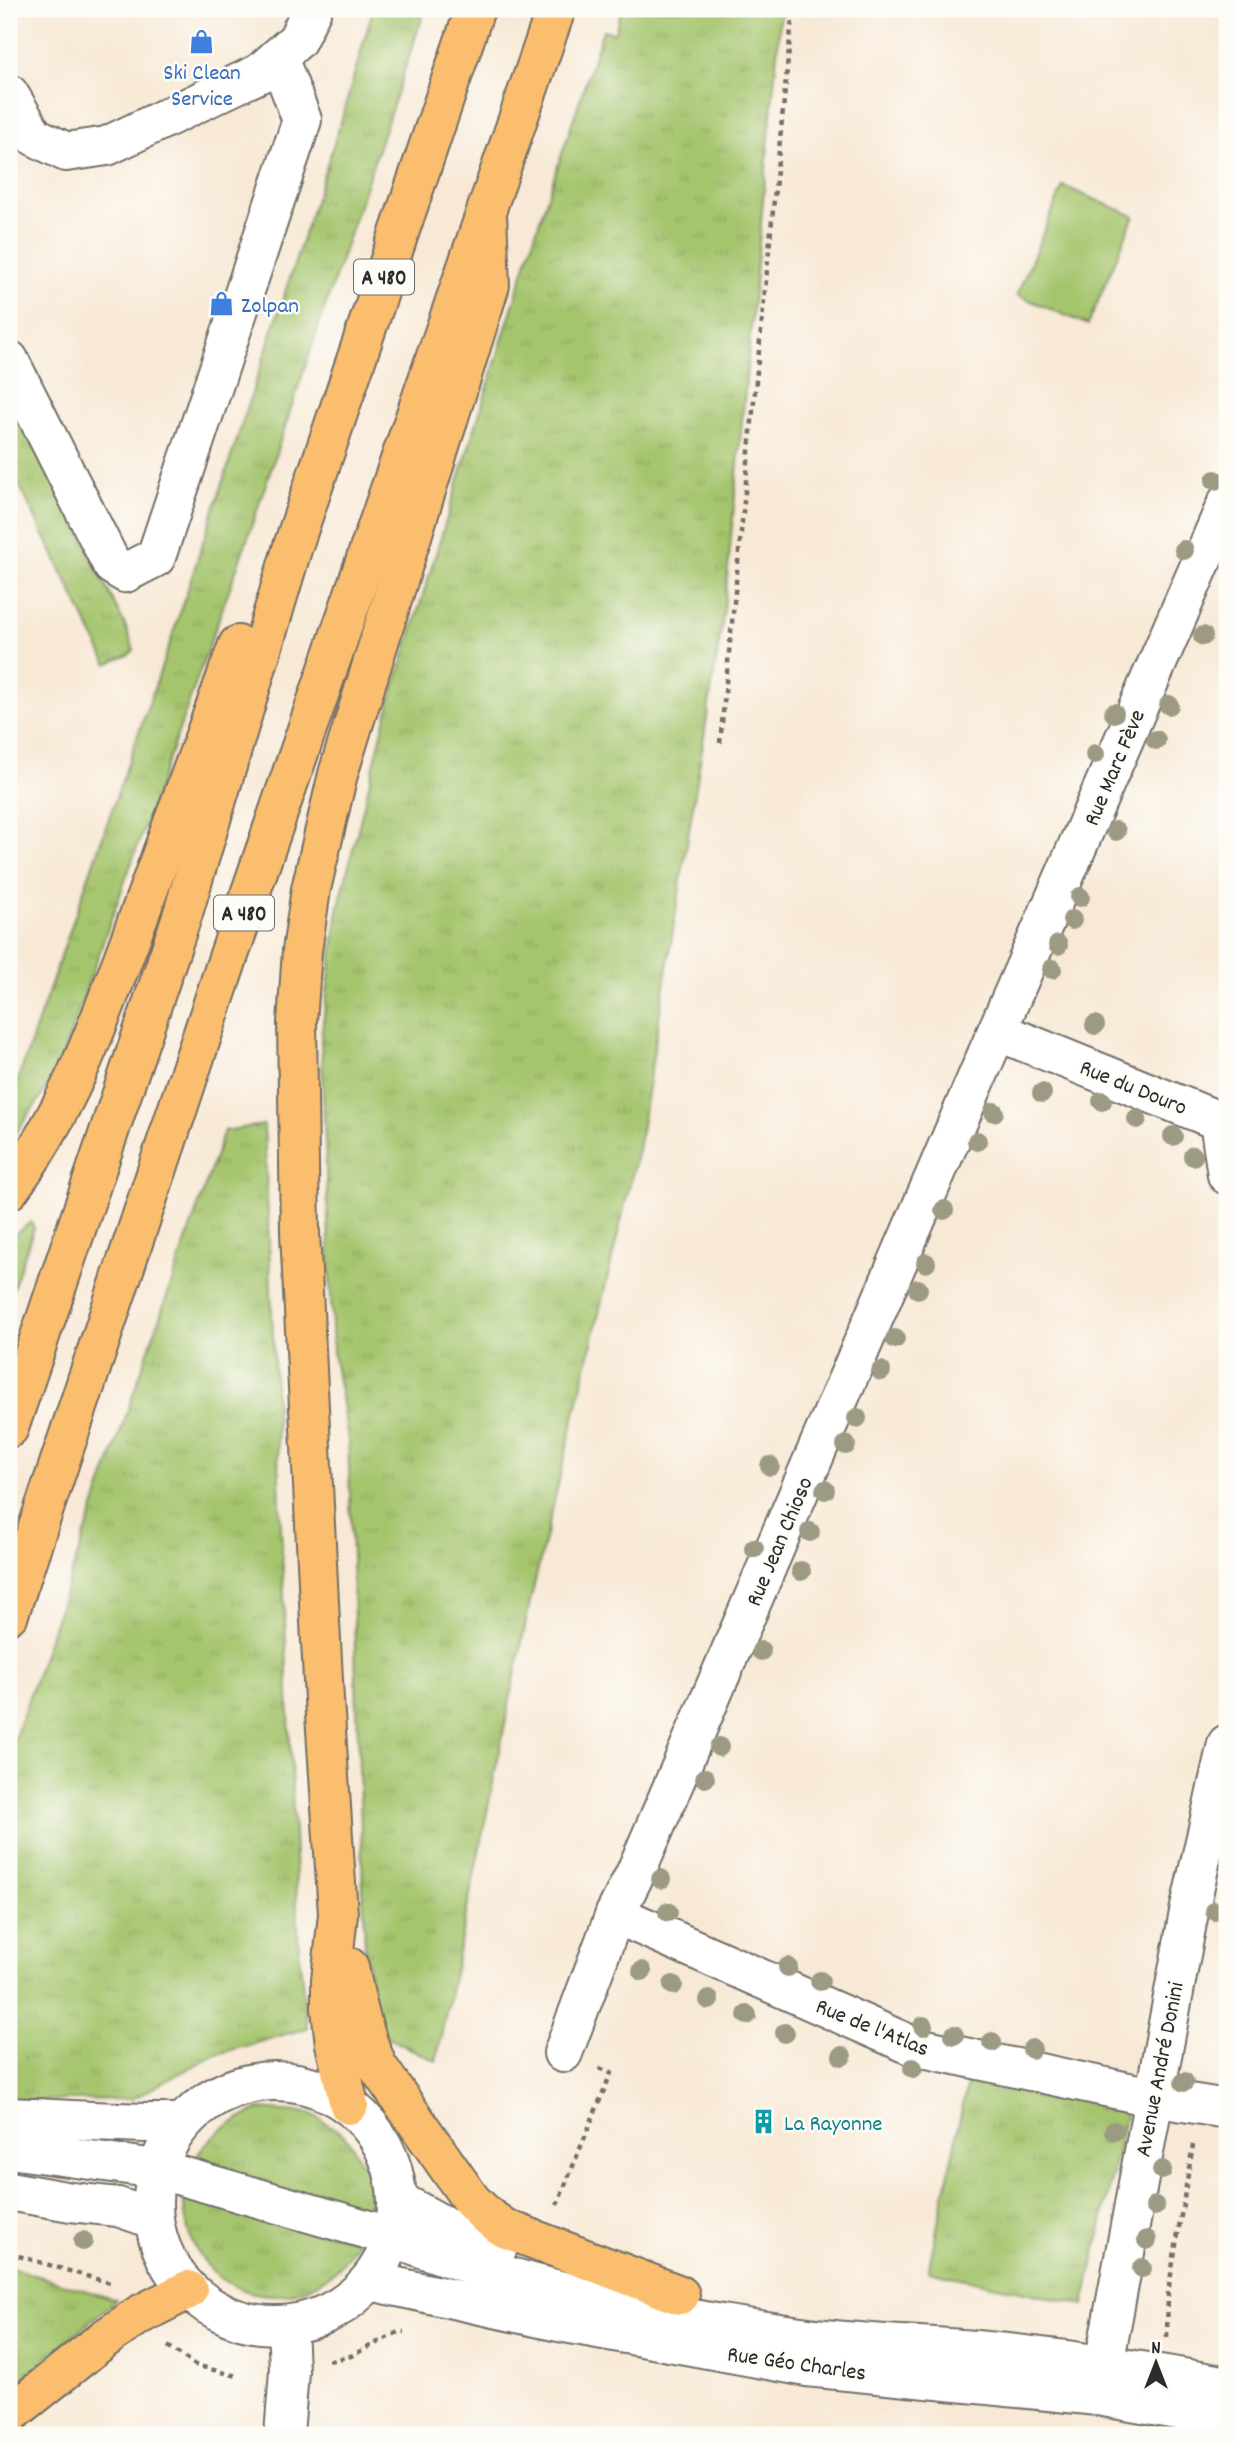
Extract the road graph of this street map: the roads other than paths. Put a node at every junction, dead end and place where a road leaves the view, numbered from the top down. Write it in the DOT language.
graph roads {
  1 [pos="312,9"];
  2 [pos="475,9"];
  3 [pos="556,9"];
  4 [pos="278,57"];
  5 [pos="9,94"];
  6 [pos="487,214"];
  7 [pos="9,360"];
  8 [pos="1227,503"];
  9 [pos="293,545"];
  10 [pos="997,1031"];
  11 [pos="1227,1175"];
  12 [pos="9,1189"];
  13 [pos="9,1428"];
  14 [pos="9,1614"];
  15 [pos="1227,1744"];
  16 [pos="338,1914"];
  17 [pos="615,1914"];
  18 [pos="563,2053"];
  19 [pos="1152,2096"];
  20 [pos="349,2105"];
  21 [pos="1213,2106"];
  22 [pos="9,2117"];
  23 [pos="182,2123"];
  24 [pos="9,2149"];
  25 [pos="157,2169"];
  26 [pos="9,2191"];
  27 [pos="395,2218"];
  28 [pos="153,2219"];
  29 [pos="370,2281"];
  30 [pos="188,2290"];
  31 [pos="680,2295"];
  32 [pos="287,2325"];
  33 [pos="1227,2366"];
  34 [pos="1102,2370"];
  35 [pos="1227,2386"];
  36 [pos="9,2415"];
  37 [pos="1227,2419"];
  38 [pos="284,2435"];
  1 -- 4 [label="street"];
  2 -- 9 [label="highway, A 480"];
  3 -- 6 [label="highway, A 480"];
  4 -- 5 [label="street"];
  4 -- 7 [label="street"];
  6 -- 14 [label="highway, A 480"];
  6 -- 16 [label="highway"];
  8 -- 10 [label="street, Rue Marc Fève"];
  9 -- 12 [label="highway"];
  9 -- 13 [label="highway, A 480"];
  10 -- 11 [label="street, Rue du Douro"];
  10 -- 17 [label="street, Rue Jean Chioso"];
  15 -- 19 [label="street, Avenue André Donini"];
  16 -- 20 [label="highway"];
  16 -- 31 [label="highway"];
  17 -- 18 [label="street, Rue Jean Chioso"];
  17 -- 19 [label="street, Rue de l'Atlas"];
  19 -- 21 [label="street, Rue de l'Atlas"];
  19 -- 34 [label="street, Avenue André Donini"];
  20 -- 23 [label="street"];
  20 -- 27 [label="street"];
  22 -- 23 [label="street"];
  23 -- 25 [label="street"];
  24 -- 25 [label="street"];
  25 -- 27 [label="street"];
  25 -- 28 [label="street"];
  26 -- 28 [label="street"];
  27 -- 29 [label="street"];
  27 -- 31 [label="street, Rue Géo Charles"];
  27 -- 34 [label="street"];
  28 -- 30 [label="street"];
  29 -- 32 [label="street"];
  29 -- 34 [label="street, Rue Géo Charles"];
  30 -- 32 [label="street"];
  30 -- 36 [label="highway"];
  31 -- 34 [label="street, Rue Géo Charles"];
  32 -- 38 [label="street"];
  33 -- 34 [label="street, Rue Géo Charles"];
  34 -- 35 [label="street"];
  34 -- 37 [label="street, Rue Géo Charles"];
}
